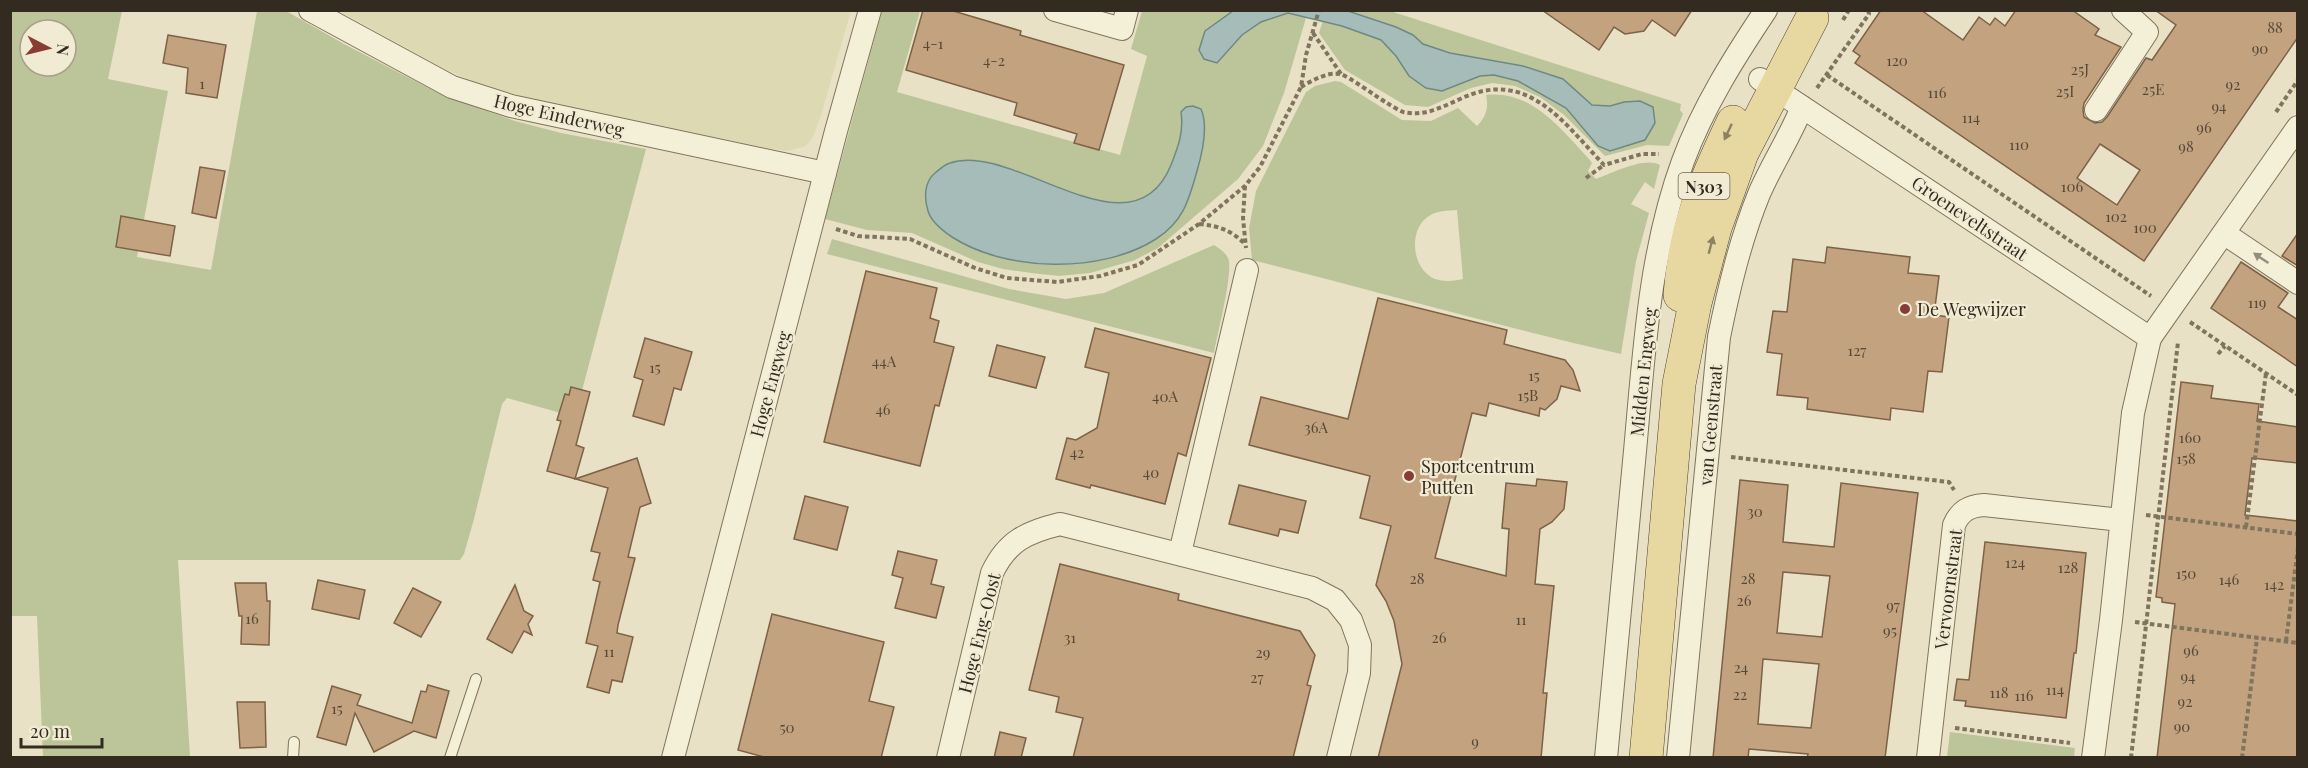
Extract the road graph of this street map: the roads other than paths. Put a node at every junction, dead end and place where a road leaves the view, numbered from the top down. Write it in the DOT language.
graph roads {
  1 [pos="310,10"];
  2 [pos="870,10"];
  3 [pos="1055,10"];
  4 [pos="1127,10"];
  5 [pos="1766,10"];
  6 [pos="2123,10"];
  7 [pos="1815,14"];
  8 [pos="1767,84"];
  9 [pos="1802,107"];
  10 [pos="2096,110"];
  11 [pos="2298,127"];
  12 [pos="825,173"];
  13 [pos="2225,234"];
  14 [pos="1247,270"];
  15 [pos="2298,283"];
  16 [pos="2150,338"];
  17 [pos="2121,516"];
  18 [pos="1180,553"];
  19 [pos="476,679"];
  20 [pos="294,742"];
  21 [pos="2094,752"];
  22 [pos="292,758"];
  23 [pos="450,758"];
  24 [pos="673,758"];
  25 [pos="948,758"];
  26 [pos="1338,758"];
  27 [pos="1606,758"];
  28 [pos="1646,758"];
  29 [pos="1678,758"];
  30 [pos="1928,758"];
  1 -- 12 [label="street, Hoge Einderweg"];
  2 -- 12 [label="street, Hoge Engweg"];
  3 -- 4 [label="street"];
  5 -- 27 [label="street, Midden Engweg"];
  6 -- 10 [label="street"];
  7 -- 8 [label="main road, van Geenstraat / N303"];
  8 -- 9 [label="street, Groeneveltstraat"];
  8 -- 28 [label="main road, van Geenstraat / N303"];
  9 -- 16 [label="street, Groeneveltstraat"];
  9 -- 29 [label="street, van Geenstraat"];
  11 -- 13 [label="street"];
  12 -- 24 [label="street, Hoge Engweg"];
  15 -- 13 [label="street, one-way"];
  13 -- 16 [label="street"];
  14 -- 18 [label="street"];
  16 -- 17 [label="street"];
  17 -- 21 [label="street"];
  17 -- 30 [label="street, Vervoornstraat"];
  18 -- 25 [label="street, Hoge Eng-Oost"];
  18 -- 26 [label="street, Hoge Eng-Oost"];
  19 -- 23 [label="lane"];
  20 -- 22 [label="lane"];
}
